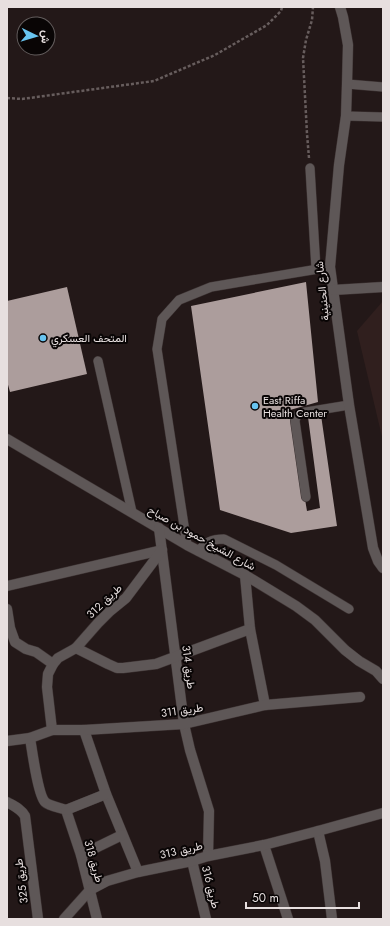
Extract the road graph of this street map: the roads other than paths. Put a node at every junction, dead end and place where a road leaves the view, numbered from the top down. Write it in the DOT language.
graph roads {
  1 [pos="340,7"];
  2 [pos="347,84"];
  3 [pos="383,87"];
  4 [pos="346,116"];
  5 [pos="383,117"];
  6 [pos="310,168"];
  7 [pos="330,267"];
  8 [pos="316,269"];
  9 [pos="383,287"];
  10 [pos="333,290"];
  11 [pos="98,361"];
  12 [pos="348,405"];
  13 [pos="7,439"];
  14 [pos="306,497"];
  15 [pos="132,512"];
  16 [pos="160,528"];
  17 [pos="187,545"];
  18 [pos="162,550"];
  19 [pos="198,550"];
  20 [pos="383,568"];
  21 [pos="245,575"];
  22 [pos="7,586"];
  23 [pos="349,608"];
  24 [pos="7,609"];
  25 [pos="250,629"];
  26 [pos="76,648"];
  27 [pos="176,656"];
  28 [pos="53,664"];
  29 [pos="379,671"];
  30 [pos="383,679"];
  31 [pos="360,697"];
  32 [pos="265,705"];
  33 [pos="184,724"];
  34 [pos="52,730"];
  35 [pos="84,730"];
  36 [pos="30,738"];
  37 [pos="7,741"];
  38 [pos="106,794"];
  39 [pos="7,802"];
  40 [pos="66,810"];
  41 [pos="383,813"];
  42 [pos="318,831"];
  43 [pos="122,835"];
  44 [pos="264,845"];
  45 [pos="81,855"];
  46 [pos="208,856"];
  47 [pos="192,861"];
  48 [pos="138,872"];
  49 [pos="90,890"];
  50 [pos="38,919"];
  51 [pos="64,919"];
  52 [pos="97,919"];
  53 [pos="206,919"];
  54 [pos="288,919"];
  55 [pos="332,919"];
  1 -- 2 [label="street, شارع الحنينية"];
  2 -- 3 [label="lane"];
  2 -- 4 [label="street, شارع الحنينية"];
  4 -- 5 [label="lane"];
  4 -- 7 [label="street, شارع الحنينية"];
  6 -- 8 [label="lane"];
  7 -- 8 [label="lane"];
  7 -- 10 [label="street, شارع الحنينية"];
  8 -- 17 [label="lane"];
  9 -- 10 [label="street"];
  10 -- 12 [label="street, شارع الحنينية"];
  11 -- 15 [label="lane"];
  12 -- 14 [label="lane"];
  12 -- 20 [label="street, شارع الحنينية"];
  13 -- 15 [label="street, شارع الشيخ حمود بن صباح"];
  15 -- 16 [label="street, شارع الشيخ حمود بن صباح"];
  16 -- 17 [label="street, شارع الشيخ حمود بن صباح"];
  16 -- 18 [label="street, طريق 314"];
  17 -- 19 [label="street, شارع الشيخ حمود بن صباح"];
  18 -- 22 [label="street"];
  18 -- 26 [label="street, طريق 312"];
  18 -- 27 [label="street, طريق 314"];
  19 -- 21 [label="street, شارع الشيخ حمود بن صباح"];
  19 -- 23 [label="lane"];
  21 -- 25 [label="street"];
  21 -- 29 [label="street, شارع الشيخ حمود بن صباح"];
  24 -- 28 [label="street"];
  25 -- 27 [label="street"];
  25 -- 32 [label="street"];
  26 -- 27 [label="street"];
  26 -- 28 [label="street, طريق 312"];
  27 -- 33 [label="street, طريق 314"];
  28 -- 34 [label="street"];
  29 -- 30 [label="street, شارع الشيخ حمود بن صباح"];
  31 -- 32 [label="street, طريق 311"];
  32 -- 33 [label="street, طريق 311"];
  33 -- 35 [label="street, طريق 311"];
  33 -- 46 [label="street, طريق 314"];
  34 -- 35 [label="street, طريق 311"];
  34 -- 36 [label="street, طريق 311"];
  35 -- 38 [label="street"];
  36 -- 37 [label="street, طريق 311"];
  36 -- 40 [label="street"];
  38 -- 40 [label="street"];
  38 -- 43 [label="street"];
  39 -- 50 [label="street, طريق 325"];
  40 -- 45 [label="street, طريق 318"];
  41 -- 42 [label="street, طريق 313"];
  42 -- 44 [label="street, طريق 313"];
  42 -- 55 [label="street"];
  43 -- 45 [label="street"];
  43 -- 48 [label="street"];
  44 -- 46 [label="street, طريق 313"];
  44 -- 54 [label="street"];
  45 -- 49 [label="street, طريق 318"];
  46 -- 47 [label="street, طريق 313"];
  47 -- 48 [label="street, طريق 313"];
  47 -- 53 [label="street, طريق 316"];
  48 -- 49 [label="street, طريق 313"];
  49 -- 51 [label="street, طريق 313"];
  49 -- 52 [label="street, طريق 318"];
}
